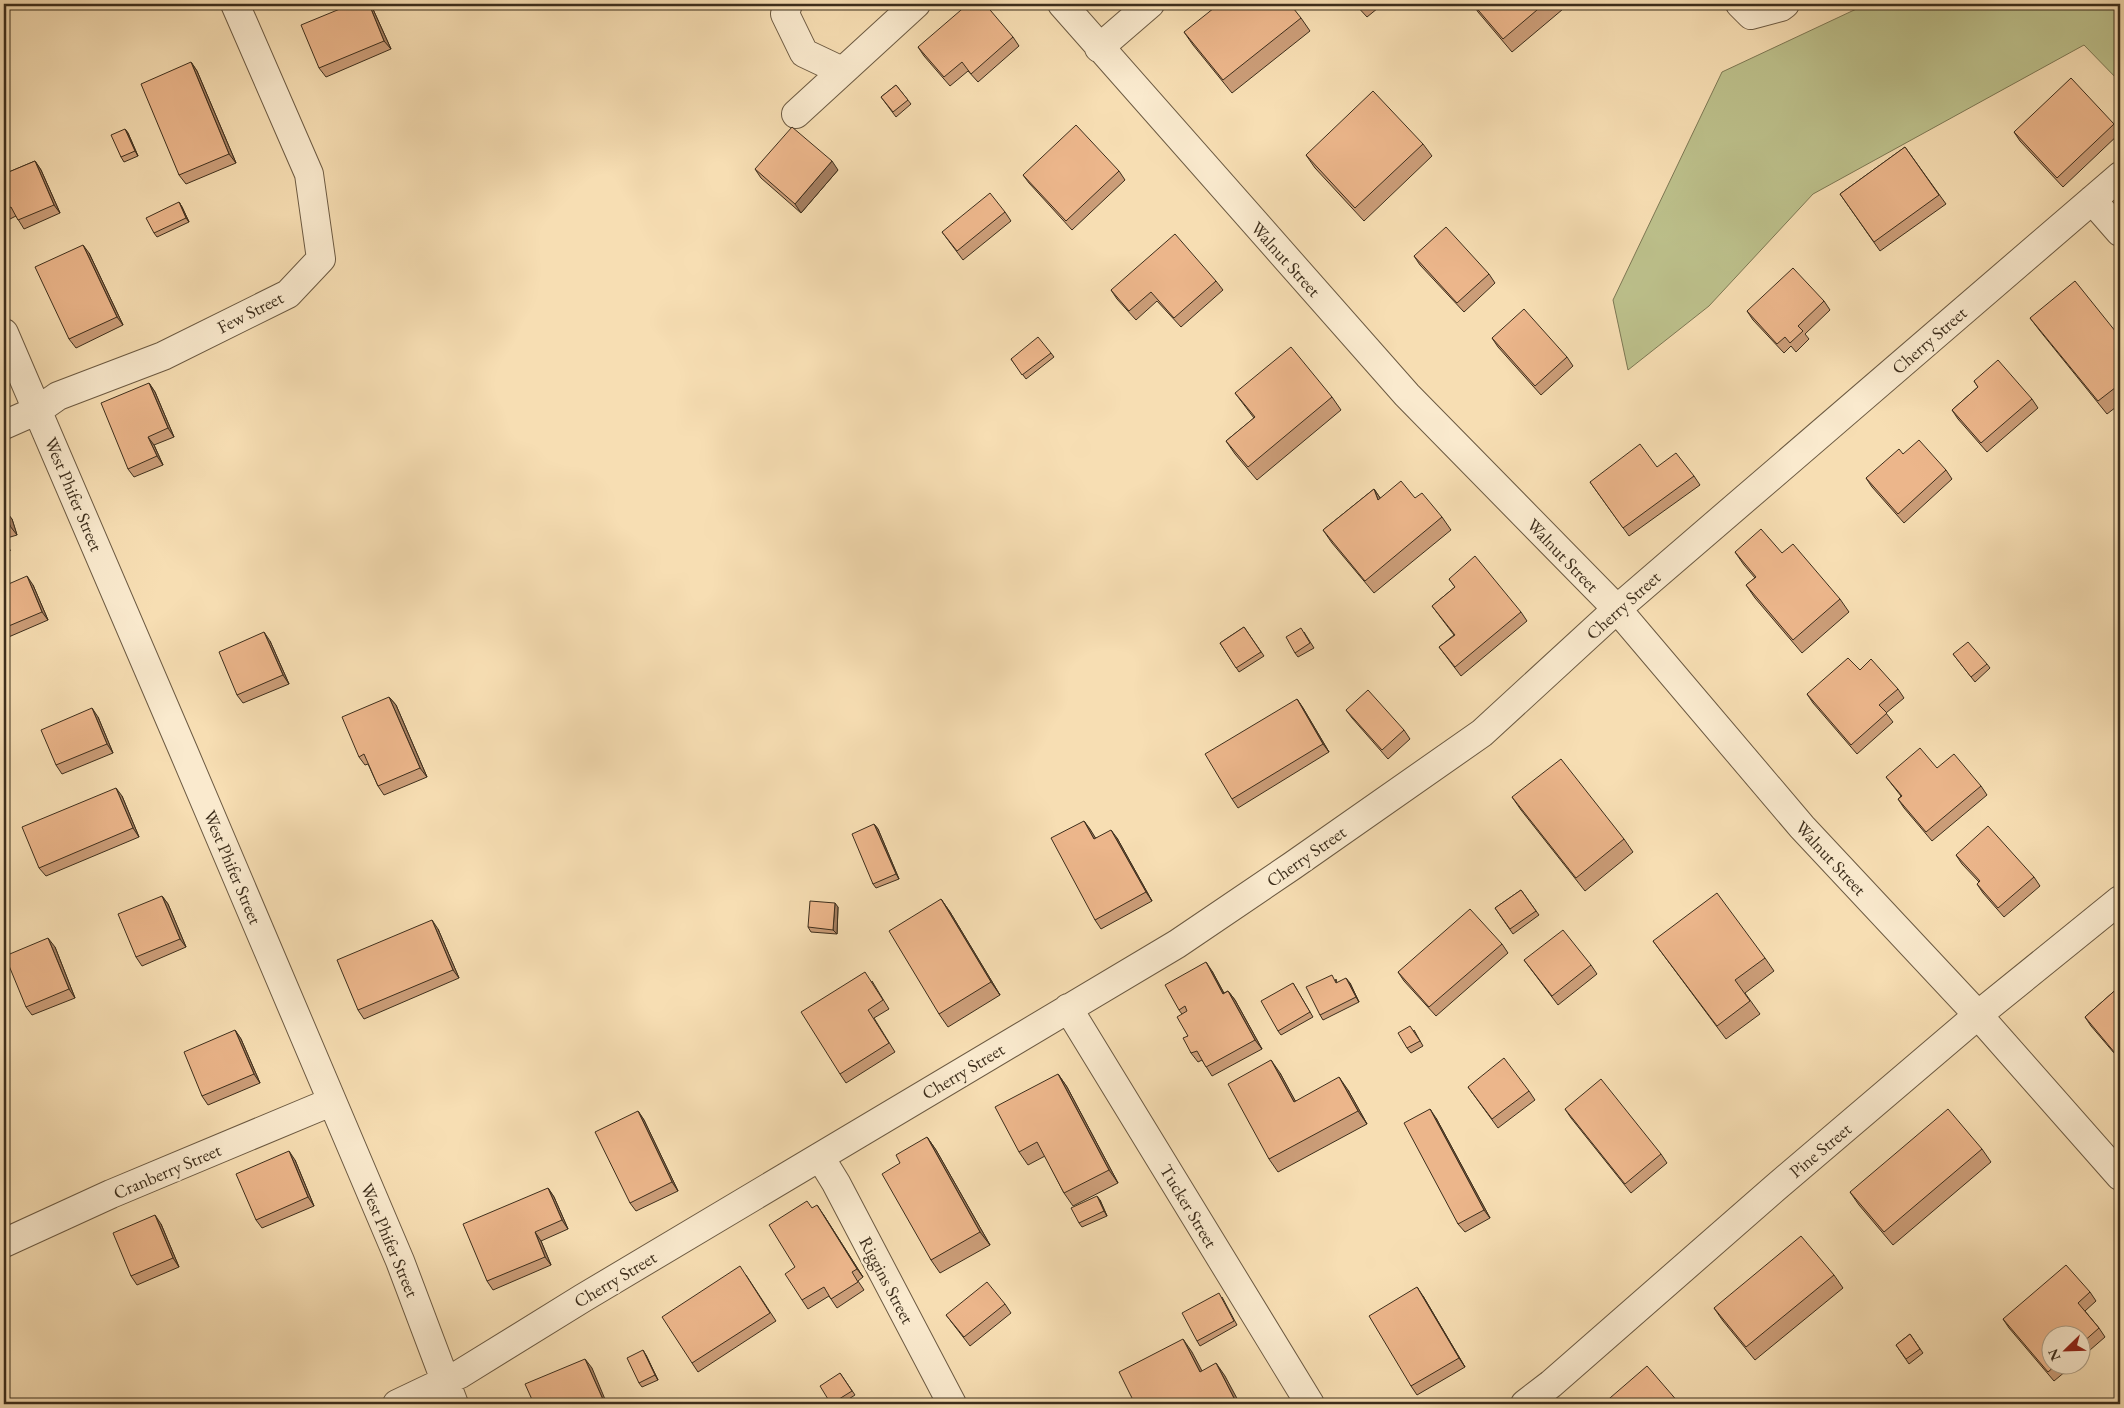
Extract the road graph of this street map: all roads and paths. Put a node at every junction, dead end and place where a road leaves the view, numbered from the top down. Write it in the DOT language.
graph roads {
  1 [pos="234,4"];
  2 [pos="788,4"];
  3 [pos="916,4"];
  4 [pos="1062,4"];
  5 [pos="1150,4"];
  6 [pos="1740,4"];
  7 [pos="1785,4"];
  8 [pos="1099,48"];
  9 [pos="842,71"];
  10 [pos="796,114"];
  11 [pos="2120,176"];
  12 [pos="2092,200"];
  13 [pos="2120,232"];
  14 [pos="4,333"];
  15 [pos="38,410"];
  16 [pos="4,425"];
  17 [pos="1617,610"];
  18 [pos="2120,900"];
  19 [pos="1068,1008"];
  20 [pos="1978,1015"];
  21 [pos="331,1102"];
  22 [pos="820,1157"];
  23 [pos="2120,1176"];
  24 [pos="4,1243"];
  25 [pos="450,1392"];
  26 [pos="397,1404"];
  27 [pos="952,1404"];
  28 [pos="1310,1404"];
  29 [pos="1525,1404"];
  1 -- 15 [label="street, Few Street"];
  2 -- 9 [label="street"];
  3 -- 9 [label="street"];
  4 -- 8 [label="street, Walnut Street"];
  5 -- 8 [label="street"];
  6 -- 7 [label="street"];
  8 -- 17 [label="street, Walnut Street"];
  9 -- 10 [label="street"];
  11 -- 12 [label="street, Cherry Street"];
  12 -- 13 [label="street"];
  12 -- 17 [label="street, Cherry Street"];
  14 -- 15 [label="street, West Phifer Street"];
  15 -- 16 [label="street, Few Street"];
  15 -- 21 [label="street, West Phifer Street"];
  17 -- 19 [label="street, Cherry Street"];
  17 -- 20 [label="street, Walnut Street"];
  18 -- 20 [label="street, Pine Street"];
  19 -- 22 [label="street, Cherry Street"];
  19 -- 28 [label="street, Tucker Street"];
  20 -- 23 [label="street, Walnut Street"];
  20 -- 29 [label="street, Pine Street"];
  21 -- 24 [label="street, Cranberry Street"];
  21 -- 25 [label="street, West Phifer Street"];
  22 -- 25 [label="street, Cherry Street"];
  22 -- 27 [label="street, Riggins Street"];
  25 -- 26 [label="street, Cherry Street"];
}
